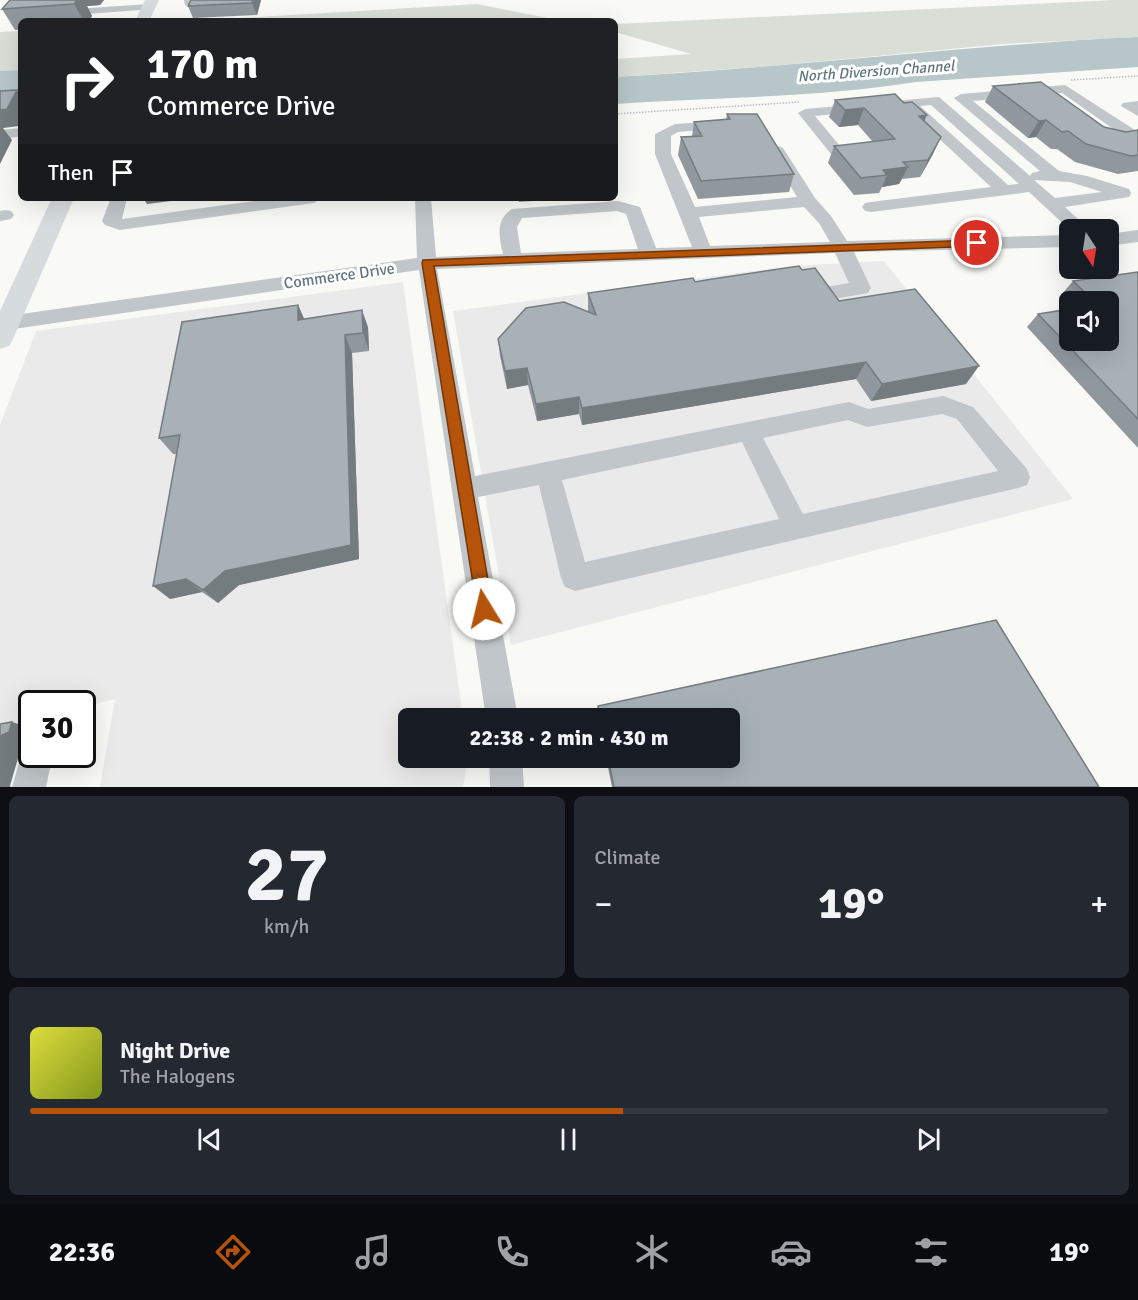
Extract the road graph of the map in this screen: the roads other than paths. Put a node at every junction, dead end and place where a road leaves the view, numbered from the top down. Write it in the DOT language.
graph roads {
  1 [pos="190,0"];
  2 [pos="241,0"];
  3 [pos="150,3"];
  4 [pos="48,14"];
  5 [pos="143,18"];
  6 [pos="1039,92"];
  7 [pos="961,98"];
  8 [pos="934,100"];
  9 [pos="909,103"];
  10 [pos="1058,105"];
  11 [pos="1138,105"];
  12 [pos="1138,112"];
  13 [pos="734,124"];
  14 [pos="18,132"];
  15 [pos="1097,132"];
  16 [pos="0,135"];
  17 [pos="768,135"];
  18 [pos="836,151"];
  19 [pos="970,159"];
  20 [pos="1053,174"];
  21 [pos="1028,182"];
  22 [pos="1004,190"];
  23 [pos="1131,192"];
  24 [pos="955,196"];
  25 [pos="62,201"];
  26 [pos="118,201"];
  27 [pos="292,201"];
  28 [pos="423,201"];
  29 [pos="808,201"];
  30 [pos="1052,204"];
  31 [pos="870,207"];
  32 [pos="689,213"];
  33 [pos="1069,219"];
  34 [pos="1138,236"];
  35 [pos="1119,239"];
  36 [pos="1059,241"];
  37 [pos="842,247"];
  38 [pos="703,252"];
  39 [pos="649,254"];
  40 [pos="513,260"];
  41 [pos="427,263"];
  42 [pos="834,292"];
  43 [pos="2,328"];
  44 [pos="748,431"];
  45 [pos="548,472"];
  46 [pos="465,489"];
  47 [pos="796,528"];
  48 [pos="500,708"];
  49 [pos="33,768"];
  50 [pos="506,768"];
  51 [pos="28,787"];
  52 [pos="507,787"];
  1 -- 2 [label="street"];
  3 -- 4 [label="street"];
  3 -- 5 [label="main road"];
  6 -- 7 [label="street"];
  6 -- 10 [label="street"];
  6 -- 15 [label="street"];
  7 -- 8 [label="street"];
  7 -- 20 [label="street"];
  8 -- 9 [label="street"];
  8 -- 21 [label="street"];
  9 -- 18 [label="street"];
  9 -- 19 [label="street"];
  11 -- 12 [label="street"];
  13 -- 32 [label="street"];
  14 -- 16 [label="street"];
  17 -- 29 [label="street"];
  19 -- 22 [label="street"];
  19 -- 24 [label="street"];
  20 -- 21 [label="street"];
  20 -- 23 [label="street"];
  21 -- 22 [label="street"];
  21 -- 30 [label="street"];
  22 -- 24 [label="street"];
  23 -- 30 [label="street"];
  24 -- 31 [label="street"];
  25 -- 43 [label="main road"];
  26 -- 27 [label="street"];
  28 -- 41 [label="street"];
  29 -- 32 [label="street"];
  29 -- 37 [label="street"];
  30 -- 33 [label="street"];
  32 -- 38 [label="street"];
  34 -- 35 [label="street"];
  36 -- 37 [label="street, Commerce Drive"];
  37 -- 38 [label="street, Commerce Drive"];
  37 -- 42 [label="street"];
  38 -- 39 [label="street, Commerce Drive"];
  39 -- 40 [label="street, Commerce Drive"];
  39 -- 40 [label="street"];
  40 -- 41 [label="street, Commerce Drive"];
  41 -- 43 [label="street, Commerce Drive"];
  41 -- 46 [label="street"];
  44 -- 45 [label="street"];
  44 -- 47 [label="street"];
  44 -- 47 [label="street"];
  45 -- 46 [label="street"];
  45 -- 47 [label="street"];
  46 -- 48 [label="street"];
  49 -- 51 [label="street"];
  50 -- 52 [label="street"];
}
